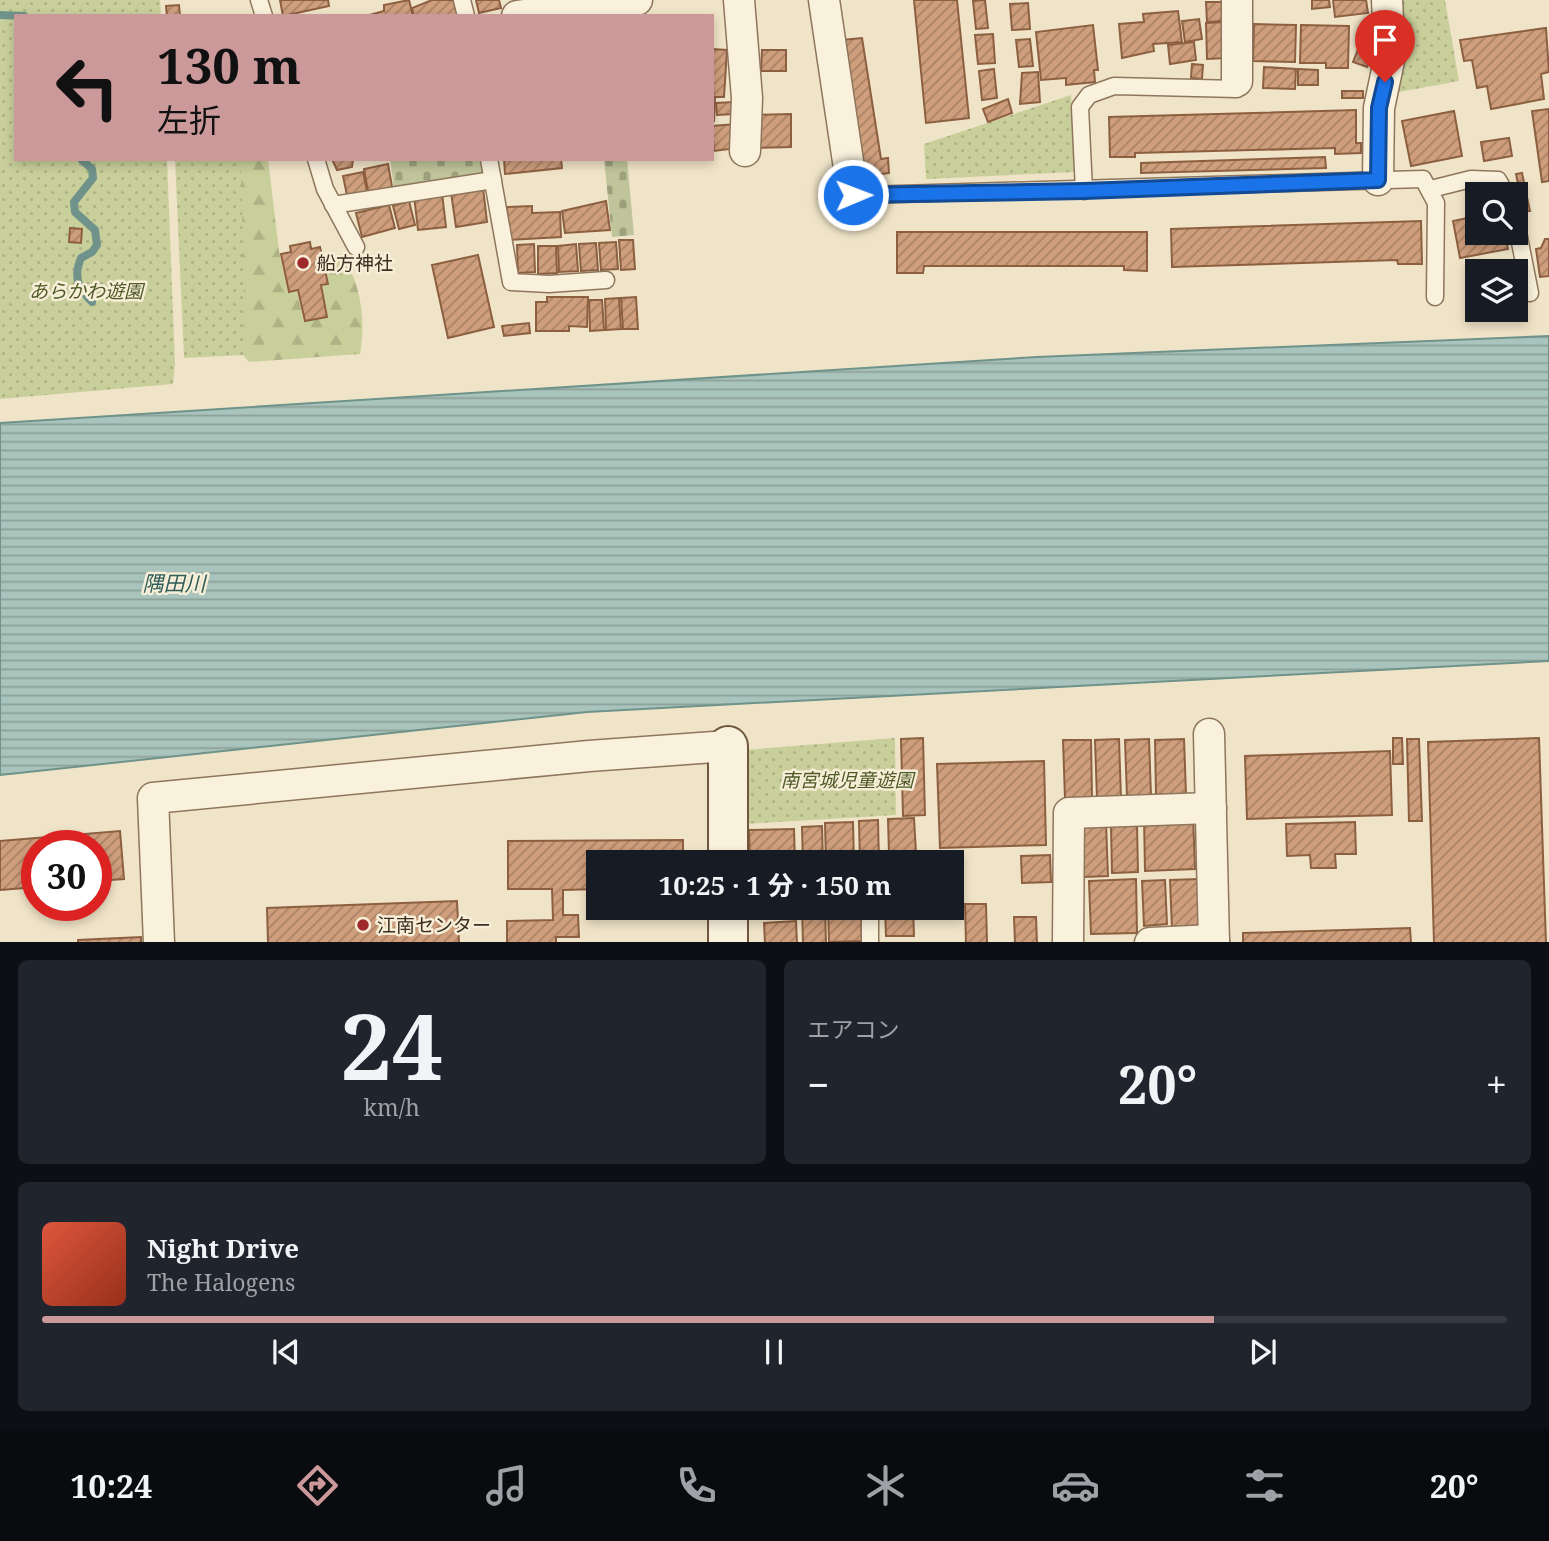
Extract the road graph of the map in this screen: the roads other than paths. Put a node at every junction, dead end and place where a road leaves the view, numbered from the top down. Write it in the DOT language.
graph roads {
  1 [pos="637,0"];
  2 [pos="739,0"];
  3 [pos="824,0"];
  4 [pos="1237,0"];
  5 [pos="1387,0"];
  6 [pos="563,4"];
  7 [pos="525,14"];
  8 [pos="1237,81"];
  9 [pos="745,151"];
  10 [pos="317,161"];
  11 [pos="489,161"];
  12 [pos="493,180"];
  13 [pos="1378,180"];
  14 [pos="1499,182"];
  15 [pos="1431,189"];
  16 [pos="1084,191"];
  17 [pos="864,195"];
  18 [pos="333,205"];
  19 [pos="1521,245"];
  20 [pos="356,247"];
  21 [pos="606,280"];
  22 [pos="1530,293"];
  23 [pos="1435,297"];
  24 [pos="1209,734"];
  25 [pos="728,746"];
  26 [pos="1211,808"];
  27 [pos="728,850"];
  28 [pos="728,920"];
  29 [pos="870,920"];
  30 [pos="1214,941"];
  31 [pos="159,942"];
  32 [pos="728,942"];
  33 [pos="870,942"];
  34 [pos="1068,942"];
  35 [pos="1182,942"];
  1 -- 6 [label="street"];
  2 -- 9 [label="street"];
  3 -- 17 [label="street"];
  4 -- 8 [label="street"];
  5 -- 13 [label="street"];
  6 -- 7 [label="street"];
  8 -- 16 [label="lane"];
  10 -- 18 [label="lane"];
  11 -- 12 [label="lane"];
  12 -- 18 [label="lane"];
  12 -- 21 [label="lane"];
  13 -- 15 [label="lane"];
  13 -- 16 [label="lane"];
  14 -- 15 [label="lane"];
  15 -- 23 [label="lane"];
  16 -- 17 [label="lane"];
  18 -- 20 [label="lane"];
  19 -- 22 [label="lane"];
  24 -- 26 [label="street"];
  25 -- 27 [label="street"];
  25 -- 31 [label="street"];
  26 -- 30 [label="street"];
  26 -- 34 [label="street"];
  28 -- 32 [label="street"];
  29 -- 33 [label="lane"];
  30 -- 35 [label="street"];
}
